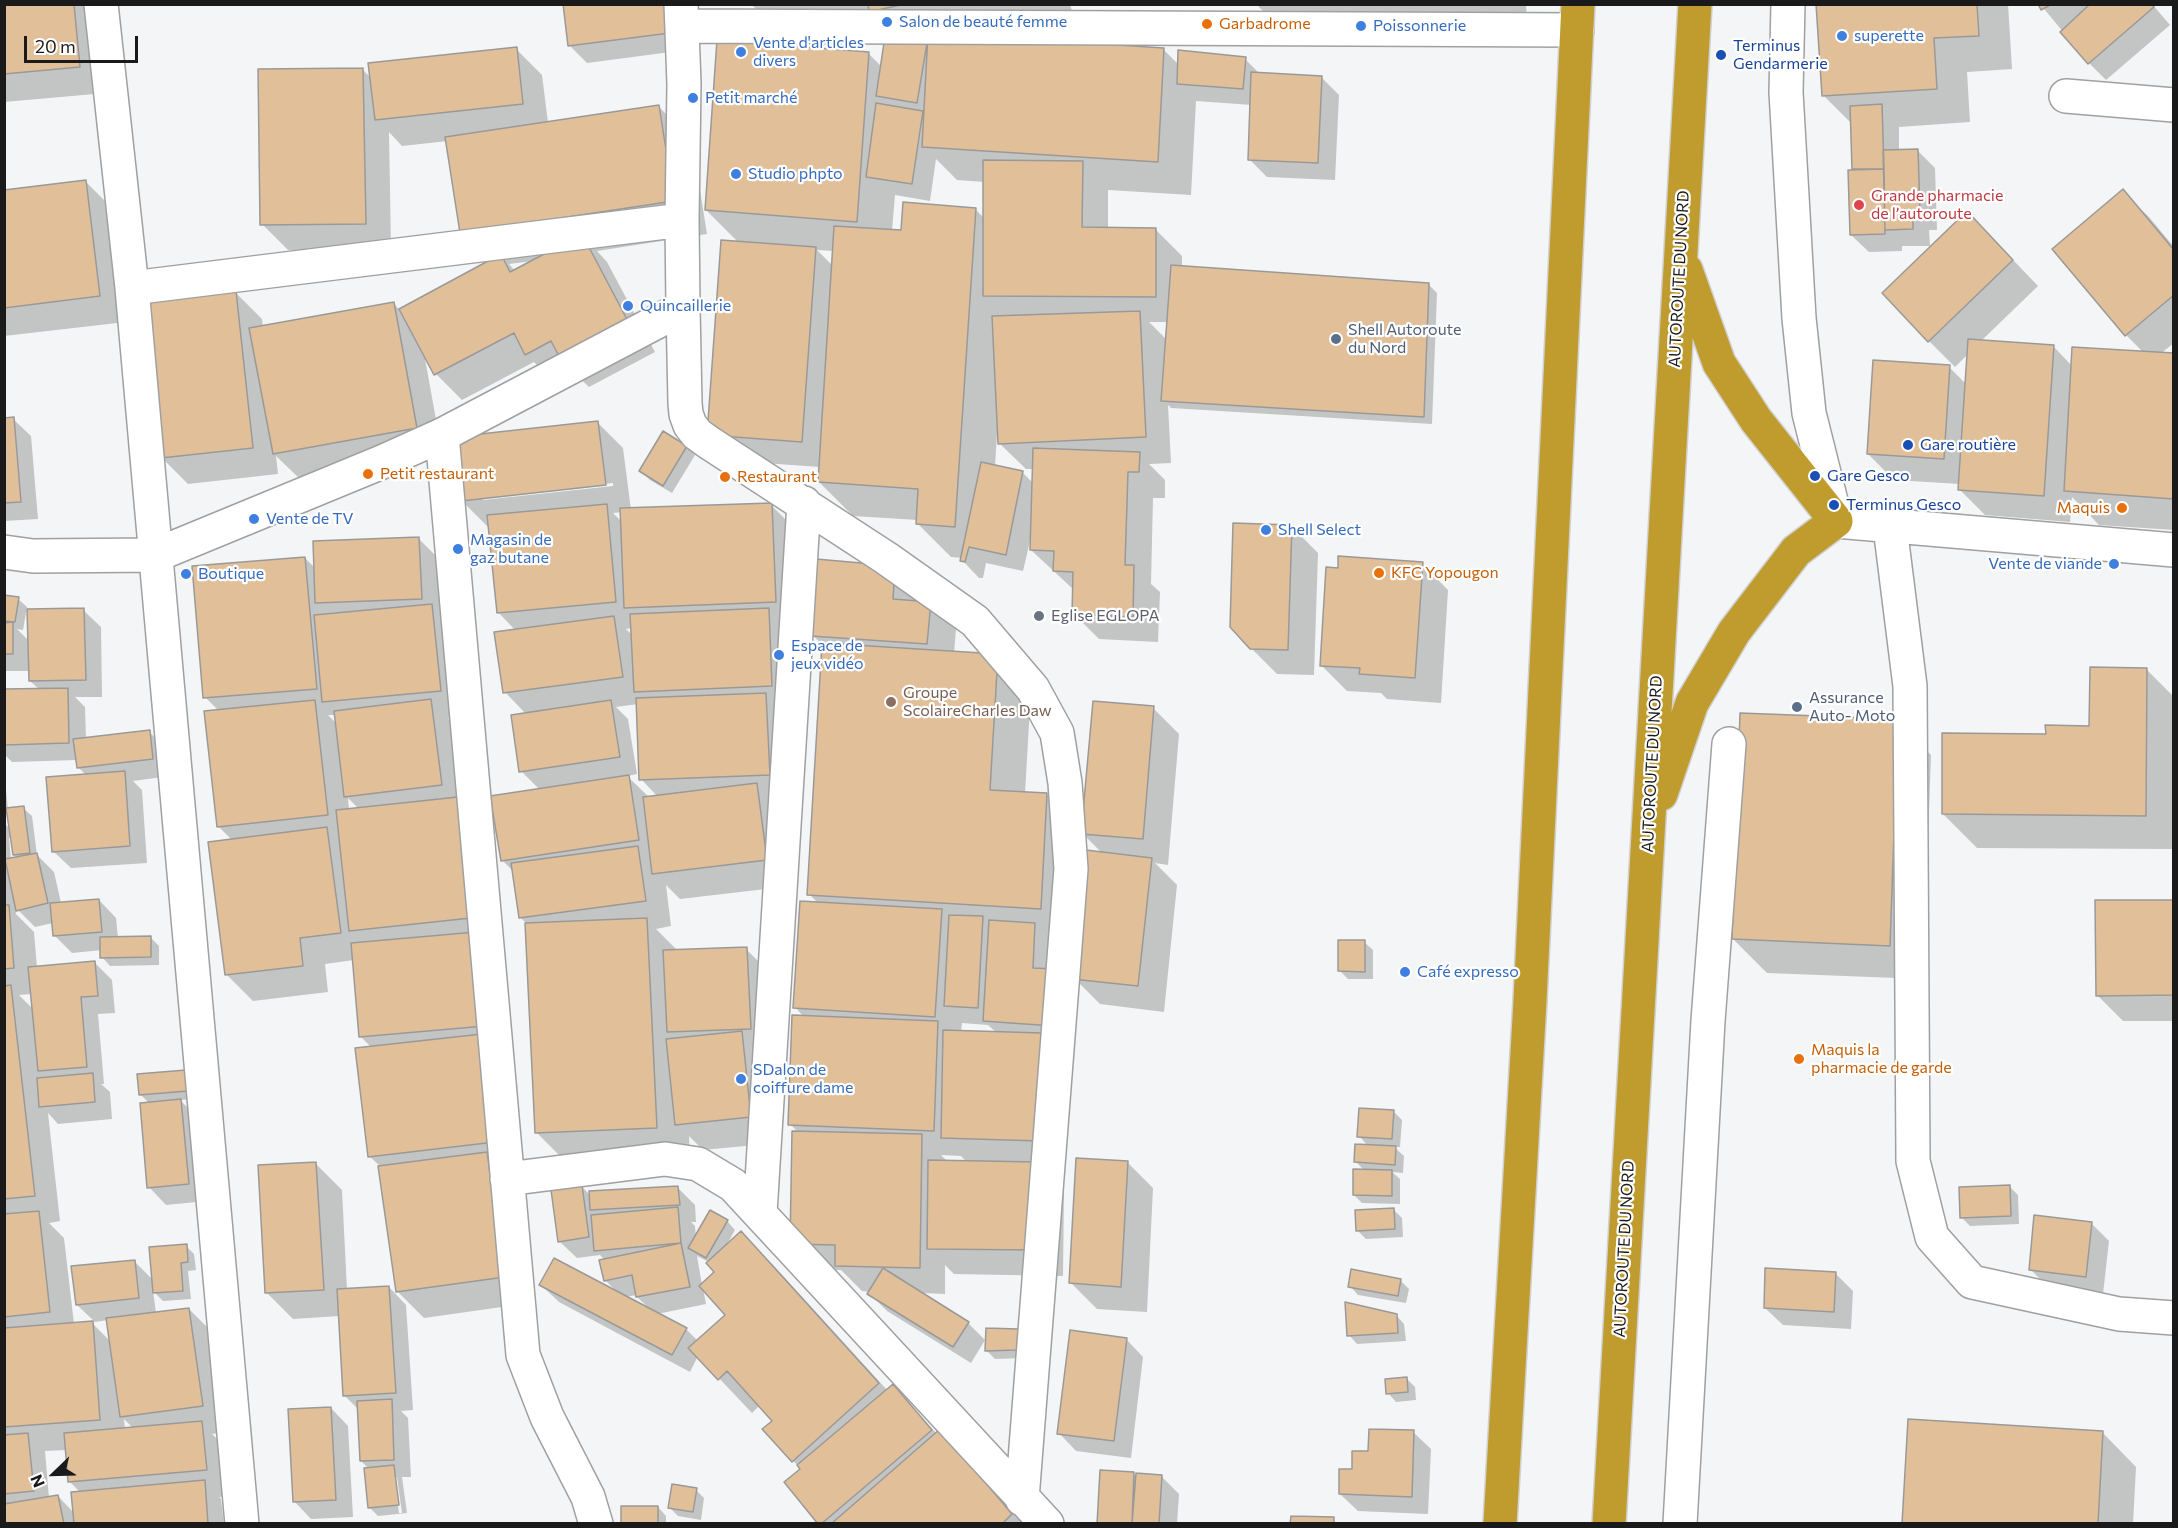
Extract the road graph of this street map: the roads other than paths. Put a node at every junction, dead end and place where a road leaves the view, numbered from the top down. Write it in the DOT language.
graph roads {
  1 [pos="101,4"];
  2 [pos="1695,4"];
  3 [pos="1788,4"];
  4 [pos="682,15"];
  5 [pos="1578,17"];
  6 [pos="2067,96"];
  7 [pos="2174,105"];
  8 [pos="682,220"];
  9 [pos="1680,252"];
  10 [pos="132,288"];
  11 [pos="683,308"];
  12 [pos="442,435"];
  13 [pos="804,503"];
  14 [pos="1836,521"];
  15 [pos="1890,527"];
  16 [pos="2174,550"];
  17 [pos="4,552"];
  18 [pos="156,555"];
  19 [pos="1729,744"];
  20 [pos="1648,830"];
  21 [pos="507,1179"];
  22 [pos="760,1213"];
  23 [pos="2174,1318"];
  24 [pos="1022,1498"];
  25 [pos="242,1524"];
  26 [pos="596,1524"];
  27 [pos="1047,1524"];
  28 [pos="1500,1524"];
  29 [pos="1609,1524"];
  30 [pos="1680,1524"];
  1 -- 10 [label="street"];
  2 -- 9 [label="highway, AUTOROUTE DU NORD"];
  3 -- 14 [label="street"];
  4 -- 5 [label="street"];
  4 -- 8 [label="street"];
  5 -- 28 [label="highway"];
  6 -- 7 [label="street"];
  8 -- 10 [label="street"];
  8 -- 11 [label="street"];
  9 -- 14 [label="highway"];
  9 -- 20 [label="highway, AUTOROUTE DU NORD"];
  10 -- 18 [label="street"];
  11 -- 12 [label="street"];
  11 -- 13 [label="street"];
  12 -- 18 [label="street"];
  12 -- 21 [label="street"];
  13 -- 22 [label="street"];
  13 -- 24 [label="street"];
  14 -- 15 [label="street"];
  14 -- 20 [label="highway"];
  15 -- 16 [label="street"];
  15 -- 23 [label="street"];
  17 -- 18 [label="street"];
  18 -- 25 [label="street"];
  19 -- 30 [label="street"];
  20 -- 29 [label="highway, AUTOROUTE DU NORD"];
  21 -- 22 [label="street"];
  21 -- 26 [label="street"];
  22 -- 24 [label="street"];
  24 -- 27 [label="street"];
}
